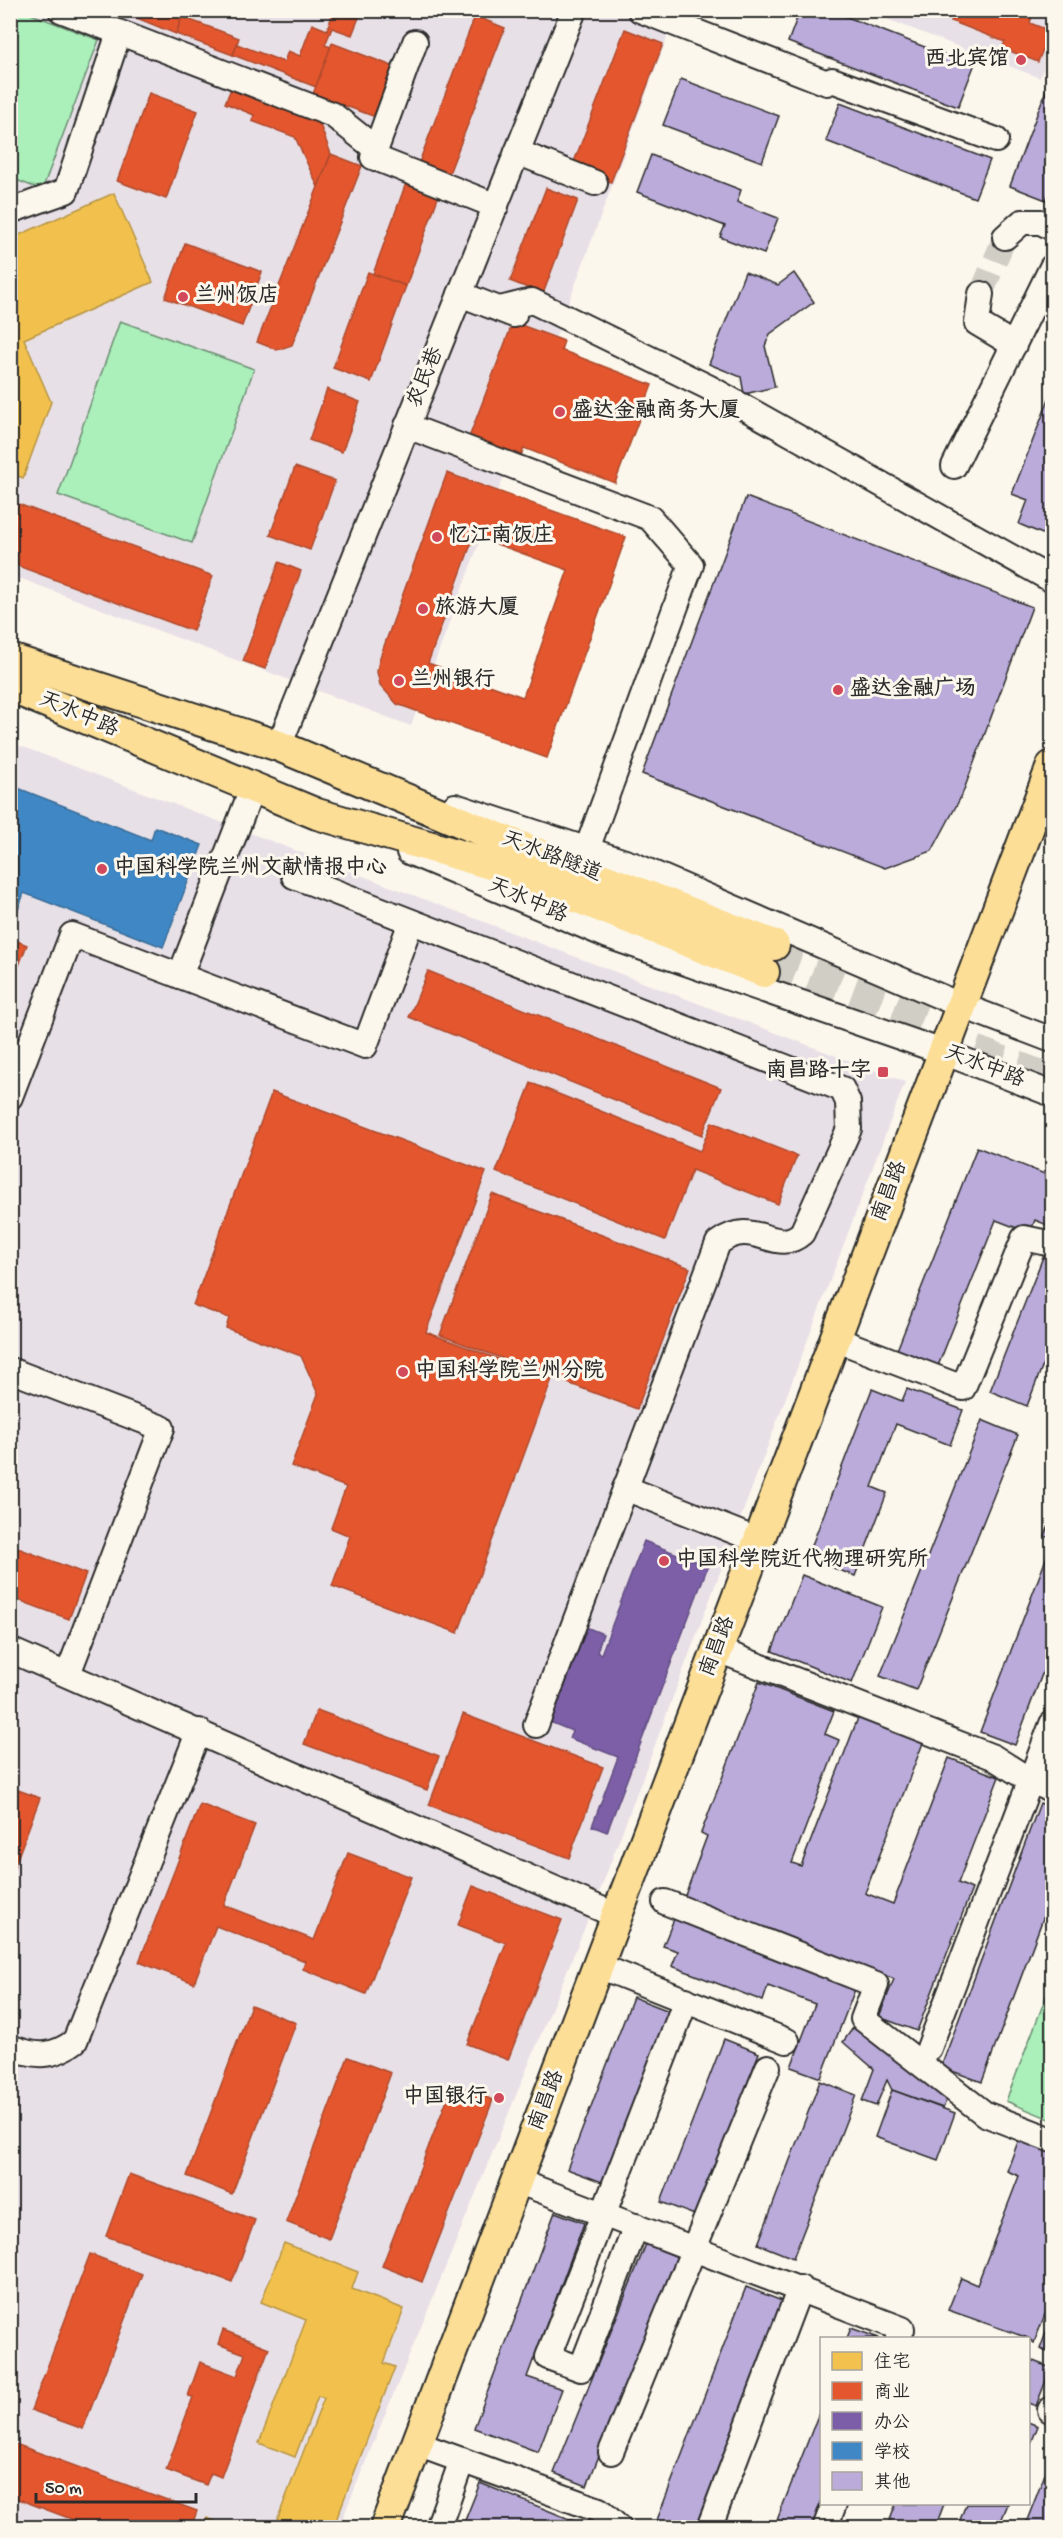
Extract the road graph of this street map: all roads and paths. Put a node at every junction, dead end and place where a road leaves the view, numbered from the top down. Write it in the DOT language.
graph roads {
  1 [pos="61,10"];
  2 [pos="574,10"];
  3 [pos="640,10"];
  4 [pos="119,33"];
  5 [pos="415,42"];
  6 [pos="996,140"];
  7 [pos="376,149"];
  8 [pos="517,152"];
  9 [pos="596,183"];
  10 [pos="496,206"];
  11 [pos="10,211"];
  12 [pos="1053,228"];
  13 [pos="1005,237"];
  14 [pos="1051,274"];
  15 [pos="460,294"];
  16 [pos="981,294"];
  17 [pos="500,309"];
  18 [pos="523,319"];
  19 [pos="1014,345"];
  20 [pos="407,426"];
  21 [pos="954,466"];
  22 [pos="1053,580"];
  23 [pos="10,659"];
  24 [pos="10,687"];
  25 [pos="279,746"];
  26 [pos="330,765"];
  27 [pos="1053,766"];
  28 [pos="252,789"];
  29 [pos="317,814"];
  30 [pos="587,849"];
  31 [pos="294,876"];
  32 [pos="411,922"];
  33 [pos="180,976"];
  34 [pos="960,1005"];
  35 [pos="1053,1040"];
  36 [pos="943,1052"];
  37 [pos="1053,1094"];
  38 [pos="10,1097"];
  39 [pos="1053,1244"];
  40 [pos="835,1339"];
  41 [pos="10,1371"];
  42 [pos="626,1488"];
  43 [pos="759,1541"];
  44 [pos="10,1650"];
  45 [pos="718,1650"];
  46 [pos="68,1674"];
  47 [pos="1053,1724"];
  48 [pos="536,1725"];
  49 [pos="200,1731"];
  50 [pos="1042,1786"];
  51 [pos="665,1902"];
  52 [pos="617,1917"];
  53 [pos="599,1966"];
  54 [pos="686,2001"];
  55 [pos="787,2041"];
  56 [pos="10,2047"];
  57 [pos="929,2048"];
  58 [pos="768,2067"];
  59 [pos="1053,2140"];
  60 [pos="517,2181"];
  61 [pos="603,2214"];
  62 [pos="636,2226"];
  63 [pos="694,2248"];
  64 [pos="800,2288"];
  65 [pos="898,2337"];
  66 [pos="417,2444"];
  67 [pos="612,2452"];
  68 [pos="462,2460"];
  69 [pos="834,2505"];
  70 [pos="386,2528"];
  71 [pos="438,2528"];
  72 [pos="619,2528"];
  73 [pos="709,2528"];
  74 [pos="825,2528"];
  1 -- 4 [label="street"];
  2 -- 8 [label="street, 农民巷"];
  3 -- 6 [label="street"];
  4 -- 7 [label="street"];
  4 -- 11 [label="street"];
  5 -- 7 [label="street"];
  7 -- 10 [label="street"];
  8 -- 9 [label="street"];
  8 -- 10 [label="street, 农民巷"];
  10 -- 15 [label="street, 农民巷"];
  12 -- 13 [label="street"];
  14 -- 19 [label="street"];
  15 -- 17 [label="street"];
  15 -- 20 [label="street, 农民巷"];
  16 -- 19 [label="street"];
  17 -- 18 [label="street"];
  17 -- 22 [label="street"];
  19 -- 21 [label="street"];
  20 -- 25 [label="street, 农民巷"];
  20 -- 30 [label="street"];
  23 -- 25 [label="main road, 天水中路"];
  24 -- 28 [label="main road, 天水中路"];
  25 -- 26 [label="main road, 天水中路"];
  26 -- 29 [label="main road, 天水路隧道"];
  26 -- 30 [label="street, 天水中路"];
  27 -- 34 [label="main road, 南昌路"];
  28 -- 29 [label="main road, 天水中路"];
  28 -- 33 [label="street"];
  29 -- 36 [label="street, 天水中路"];
  30 -- 34 [label="street, 天水中路"];
  31 -- 32 [label="street"];
  32 -- 33 [label="street"];
  32 -- 42 [label="street"];
  33 -- 38 [label="street"];
  34 -- 35 [label="street, 天水中路"];
  34 -- 36 [label="main road, 南昌路"];
  36 -- 37 [label="street, 天水中路"];
  36 -- 40 [label="main road, 南昌路"];
  39 -- 40 [label="street"];
  40 -- 43 [label="main road, 南昌路"];
  41 -- 46 [label="street"];
  42 -- 43 [label="street"];
  42 -- 48 [label="street"];
  43 -- 45 [label="main road, 南昌路"];
  44 -- 46 [label="street"];
  45 -- 50 [label="street"];
  45 -- 52 [label="main road, 南昌路"];
  46 -- 49 [label="street"];
  47 -- 50 [label="street"];
  49 -- 52 [label="street"];
  49 -- 56 [label="street"];
  50 -- 57 [label="street"];
  51 -- 59 [label="street"];
  52 -- 53 [label="main road, 南昌路"];
  53 -- 54 [label="street"];
  53 -- 60 [label="main road, 南昌路"];
  54 -- 55 [label="street"];
  54 -- 61 [label="street"];
  58 -- 63 [label="street"];
  60 -- 61 [label="street"];
  60 -- 66 [label="main road, 南昌路"];
  61 -- 62 [label="street"];
  61 -- 62 [label="street"];
  62 -- 63 [label="street"];
  63 -- 64 [label="street"];
  63 -- 67 [label="street"];
  64 -- 65 [label="street"];
  64 -- 73 [label="street"];
  66 -- 68 [label="street"];
  66 -- 70 [label="main road, 南昌路"];
  68 -- 71 [label="street"];
  68 -- 72 [label="street"];
  69 -- 74 [label="street"];
}
